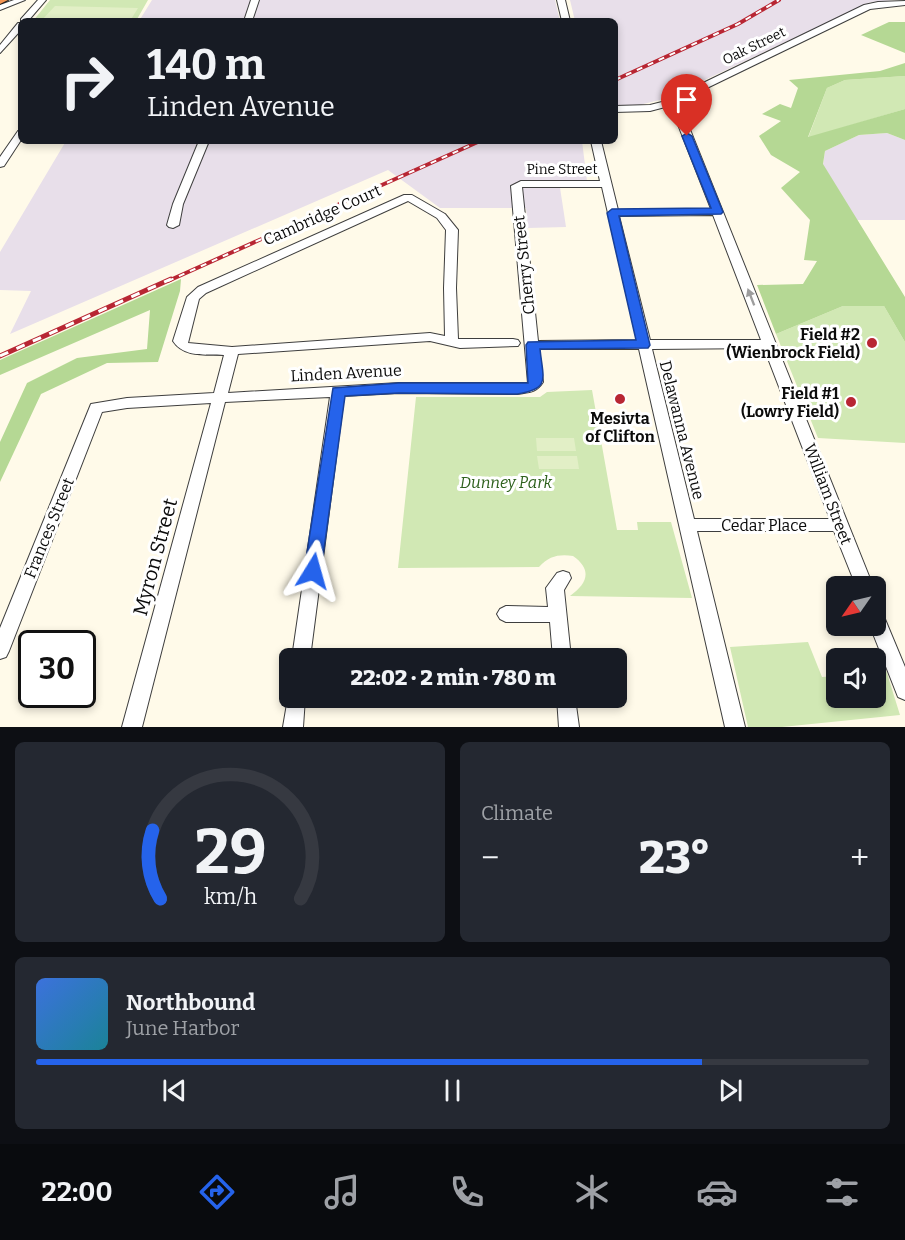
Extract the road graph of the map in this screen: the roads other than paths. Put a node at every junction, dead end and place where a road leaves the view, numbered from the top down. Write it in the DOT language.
graph roads {
  1 [pos="21,0"];
  2 [pos="42,0"];
  3 [pos="255,0"];
  4 [pos="561,0"];
  5 [pos="905,1"];
  6 [pos="0,8"];
  7 [pos="27,18"];
  8 [pos="249,18"];
  9 [pos="565,18"];
  10 [pos="18,28"];
  11 [pos="10,37"];
  12 [pos="18,37"];
  13 [pos="0,50"];
  14 [pos="671,102"];
  15 [pos="618,109"];
  16 [pos="18,137"];
  17 [pos="0,139"];
  18 [pos="18,140"];
  19 [pos="203,144"];
  20 [pos="597,144"];
  21 [pos="0,164"];
  22 [pos="606,184"];
  23 [pos="517,185"];
  24 [pos="717,212"];
  25 [pos="612,213"];
  26 [pos="173,225"];
  27 [pos="452,340"];
  28 [pos="513,343"];
  29 [pos="769,344"];
  30 [pos="533,345"];
  31 [pos="643,345"];
  32 [pos="232,351"];
  33 [pos="338,392"];
  34 [pos="218,398"];
  35 [pos="98,406"];
  36 [pos="687,525"];
  37 [pos="840,525"];
  38 [pos="860,576"];
  39 [pos="563,578"];
  40 [pos="506,614"];
  41 [pos="558,615"];
  42 [pos="883,636"];
  43 [pos="303,648"];
  44 [pos="561,648"];
  45 [pos="0,651"];
  46 [pos="905,691"];
  47 [pos="295,708"];
  48 [pos="567,708"];
  49 [pos="132,727"];
  50 [pos="292,727"];
  51 [pos="569,727"];
  52 [pos="735,727"];
  1 -- 6 [label="street"];
  2 -- 7 [label="street"];
  3 -- 8 [label="street"];
  4 -- 9 [label="street"];
  5 -- 14 [label="street, Oak Street"];
  10 -- 11 [label="street"];
  11 -- 12 [label="street"];
  11 -- 13 [label="street"];
  14 -- 15 [label="street, Oak Street"];
  14 -- 24 [label="street, William Street"];
  16 -- 17 [label="street"];
  18 -- 21 [label="street"];
  19 -- 26 [label="street"];
  20 -- 22 [label="street, Delawanna Avenue"];
  22 -- 23 [label="street, Pine Street"];
  22 -- 25 [label="street, Delawanna Avenue"];
  23 -- 30 [label="street, Cherry Street"];
  24 -- 25 [label="street"];
  29 -- 24 [label="street, William Street, one-way"];
  25 -- 31 [label="street, Delawanna Avenue"];
  27 -- 28 [label="street, Cambridge Court"];
  27 -- 32 [label="street, Cambridge Court"];
  27 -- 32 [label="street, Cambridge Court"];
  29 -- 31 [label="street"];
  29 -- 37 [label="street, William Street"];
  30 -- 31 [label="street"];
  30 -- 33 [label="street, Linden Avenue"];
  31 -- 36 [label="street, Delawanna Avenue"];
  32 -- 34 [label="street"];
  33 -- 34 [label="street, Linden Avenue"];
  33 -- 43 [label="street"];
  34 -- 35 [label="street, Linden Avenue"];
  34 -- 49 [label="street, Myron Street"];
  35 -- 45 [label="street, Frances Street"];
  36 -- 37 [label="street, Cedar Place"];
  36 -- 52 [label="street, Delawanna Avenue"];
  37 -- 38 [label="street, William Street"];
  39 -- 41 [label="street"];
  40 -- 41 [label="street"];
  41 -- 44 [label="street"];
  42 -- 46 [label="street"];
  47 -- 50 [label="street"];
  48 -- 51 [label="street"];
}
